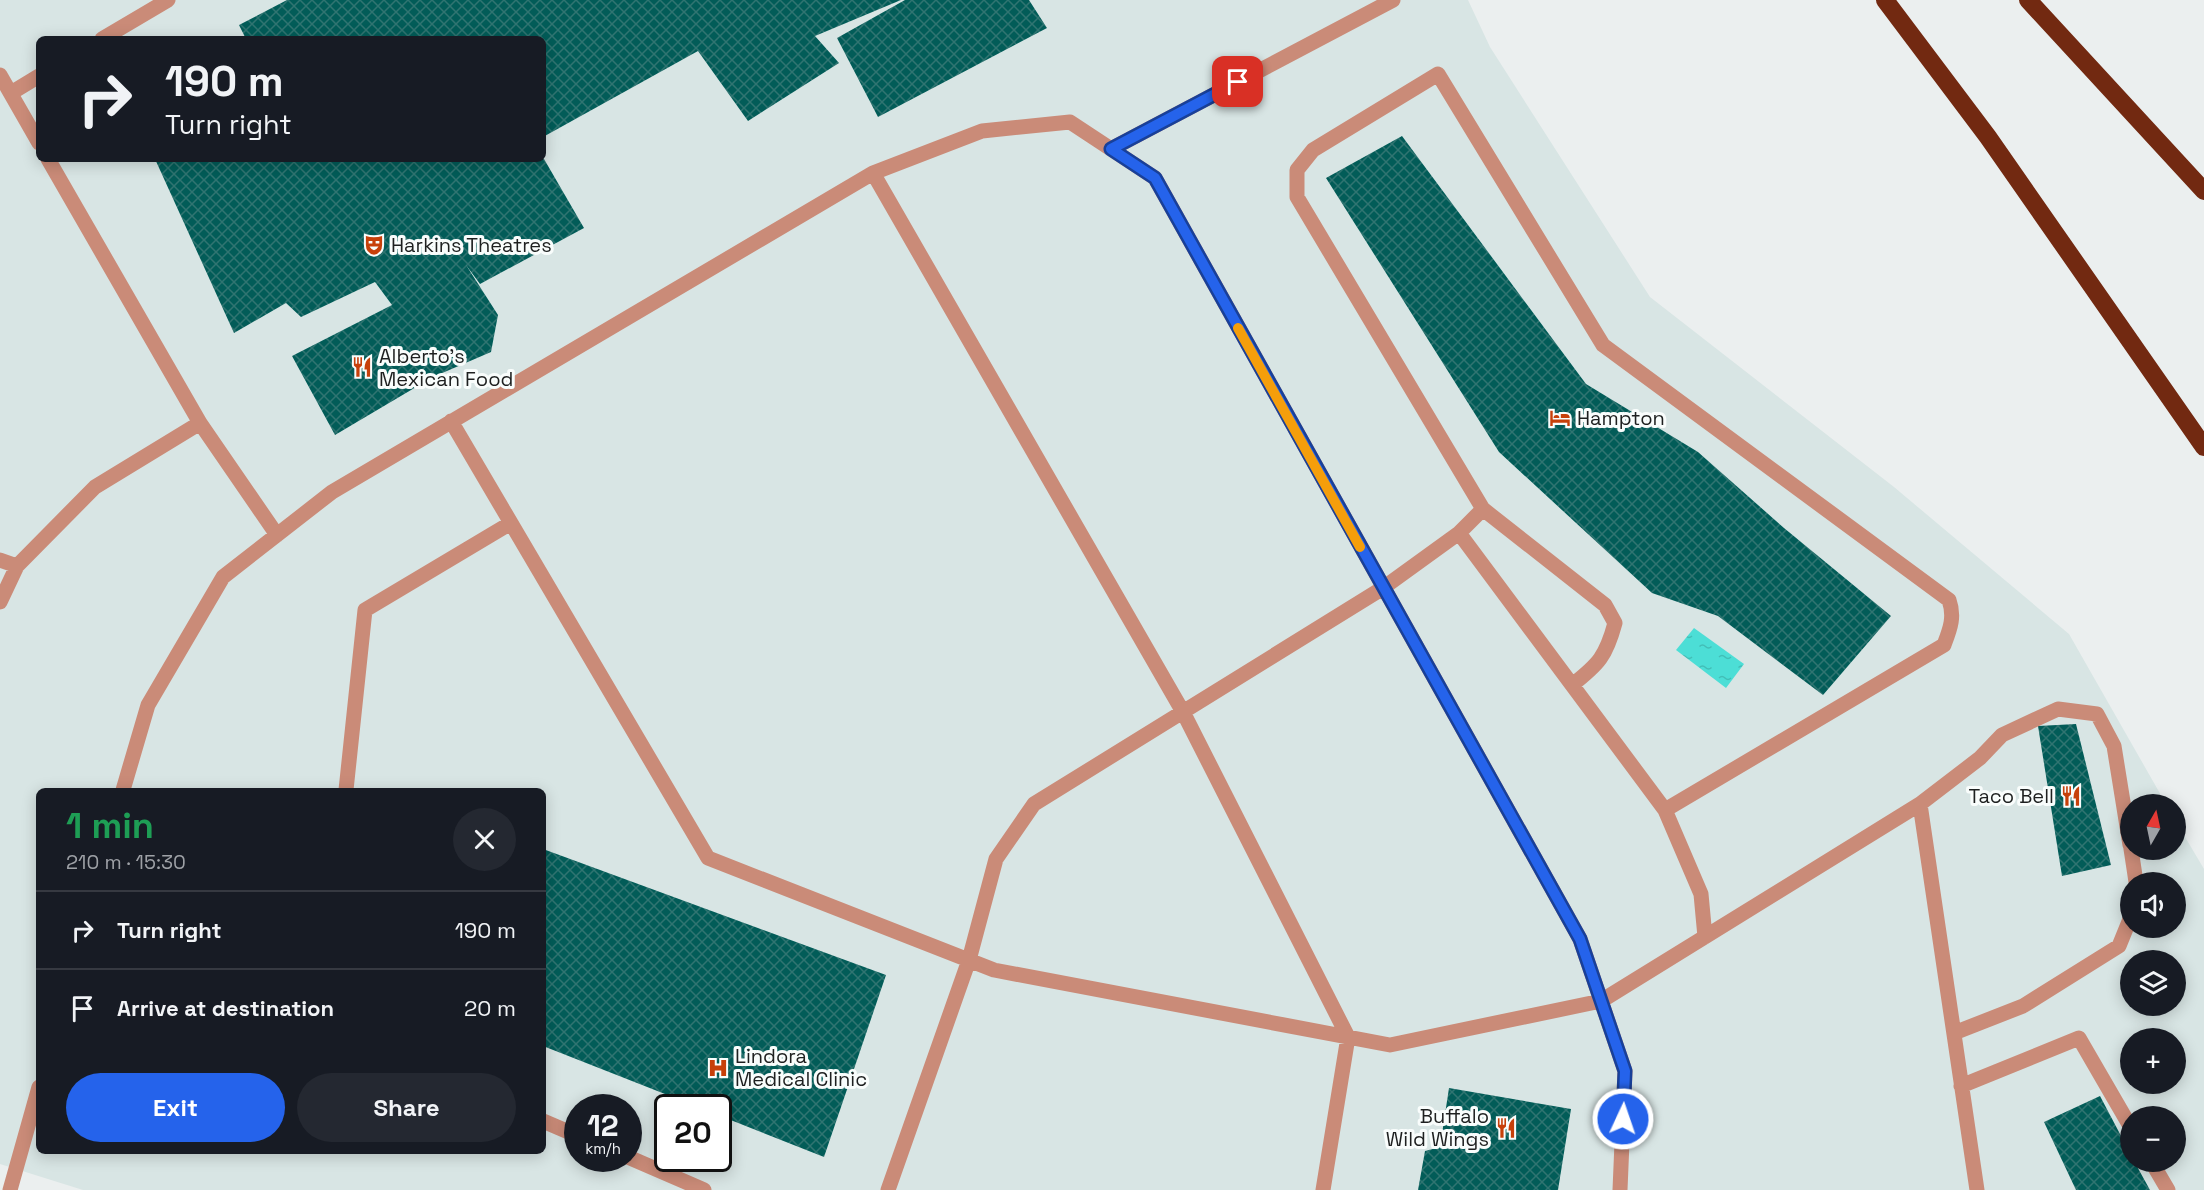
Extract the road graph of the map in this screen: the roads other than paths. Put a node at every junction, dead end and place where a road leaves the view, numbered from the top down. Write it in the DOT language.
graph roads {
  1 [pos="168,0"];
  2 [pos="1393,0"];
  3 [pos="1885,0"];
  4 [pos="2028,0"];
  5 [pos="107,36"];
  6 [pos="0,75"];
  7 [pos="36,78"];
  8 [pos="10,93"];
  9 [pos="36,138"];
  10 [pos="1111,149"];
  11 [pos="50,162"];
  12 [pos="873,173"];
  13 [pos="2204,191"];
  14 [pos="451,421"];
  15 [pos="200,423"];
  16 [pos="2204,447"];
  17 [pos="1483,509"];
  18 [pos="511,523"];
  19 [pos="1459,533"];
  20 [pos="277,535"];
  21 [pos="0,560"];
  22 [pos="17,566"];
  23 [pos="1383,588"];
  24 [pos="0,602"];
  25 [pos="1572,685"];
  26 [pos="1183,712"];
  27 [pos="124,788"];
  28 [pos="346,788"];
  29 [pos="2122,794"];
  30 [pos="1920,804"];
  31 [pos="1665,810"];
  32 [pos="1705,937"];
  33 [pos="2122,938"];
  34 [pos="969,960"];
  35 [pos="1601,1001"];
  36 [pos="1954,1033"];
  37 [pos="1348,1037"];
  38 [pos="1961,1086"];
  39 [pos="36,1098"];
  40 [pos="2120,1109"];
  41 [pos="546,1122"];
  42 [pos="564,1130"];
  43 [pos="642,1163"];
  44 [pos="2157,1172"];
  45 [pos="10,1190"];
  46 [pos="704,1190"];
  47 [pos="888,1190"];
  48 [pos="1323,1190"];
  49 [pos="1620,1190"];
  50 [pos="1977,1190"];
  51 [pos="2168,1190"];
  1 -- 5 [label="lane"];
  2 -- 10 [label="lane"];
  3 -- 16 [label="highway"];
  4 -- 13 [label="highway"];
  6 -- 8 [label="lane"];
  7 -- 8 [label="lane"];
  8 -- 9 [label="lane"];
  10 -- 12 [label="lane"];
  10 -- 23 [label="lane"];
  11 -- 15 [label="lane"];
  12 -- 14 [label="lane"];
  12 -- 26 [label="lane"];
  14 -- 18 [label="lane"];
  14 -- 20 [label="lane"];
  15 -- 20 [label="lane"];
  15 -- 22 [label="lane"];
  17 -- 19 [label="lane"];
  17 -- 25 [label="lane"];
  17 -- 31 [label="lane"];
  18 -- 28 [label="lane"];
  18 -- 34 [label="lane"];
  19 -- 23 [label="lane"];
  19 -- 25 [label="lane"];
  20 -- 27 [label="lane"];
  21 -- 22 [label="lane"];
  22 -- 24 [label="lane"];
  23 -- 26 [label="lane"];
  23 -- 35 [label="lane"];
  25 -- 31 [label="lane"];
  26 -- 34 [label="lane"];
  26 -- 37 [label="lane"];
  29 -- 30 [label="lane"];
  30 -- 32 [label="lane"];
  30 -- 36 [label="lane"];
  31 -- 32 [label="lane"];
  32 -- 35 [label="lane"];
  33 -- 36 [label="lane"];
  34 -- 37 [label="lane"];
  34 -- 47 [label="lane"];
  35 -- 37 [label="lane"];
  35 -- 49 [label="lane"];
  36 -- 38 [label="lane"];
  37 -- 48 [label="lane"];
  38 -- 40 [label="lane"];
  38 -- 50 [label="lane"];
  39 -- 45 [label="lane"];
  41 -- 42 [label="lane"];
  43 -- 46 [label="lane"];
  44 -- 51 [label="lane"];
}
